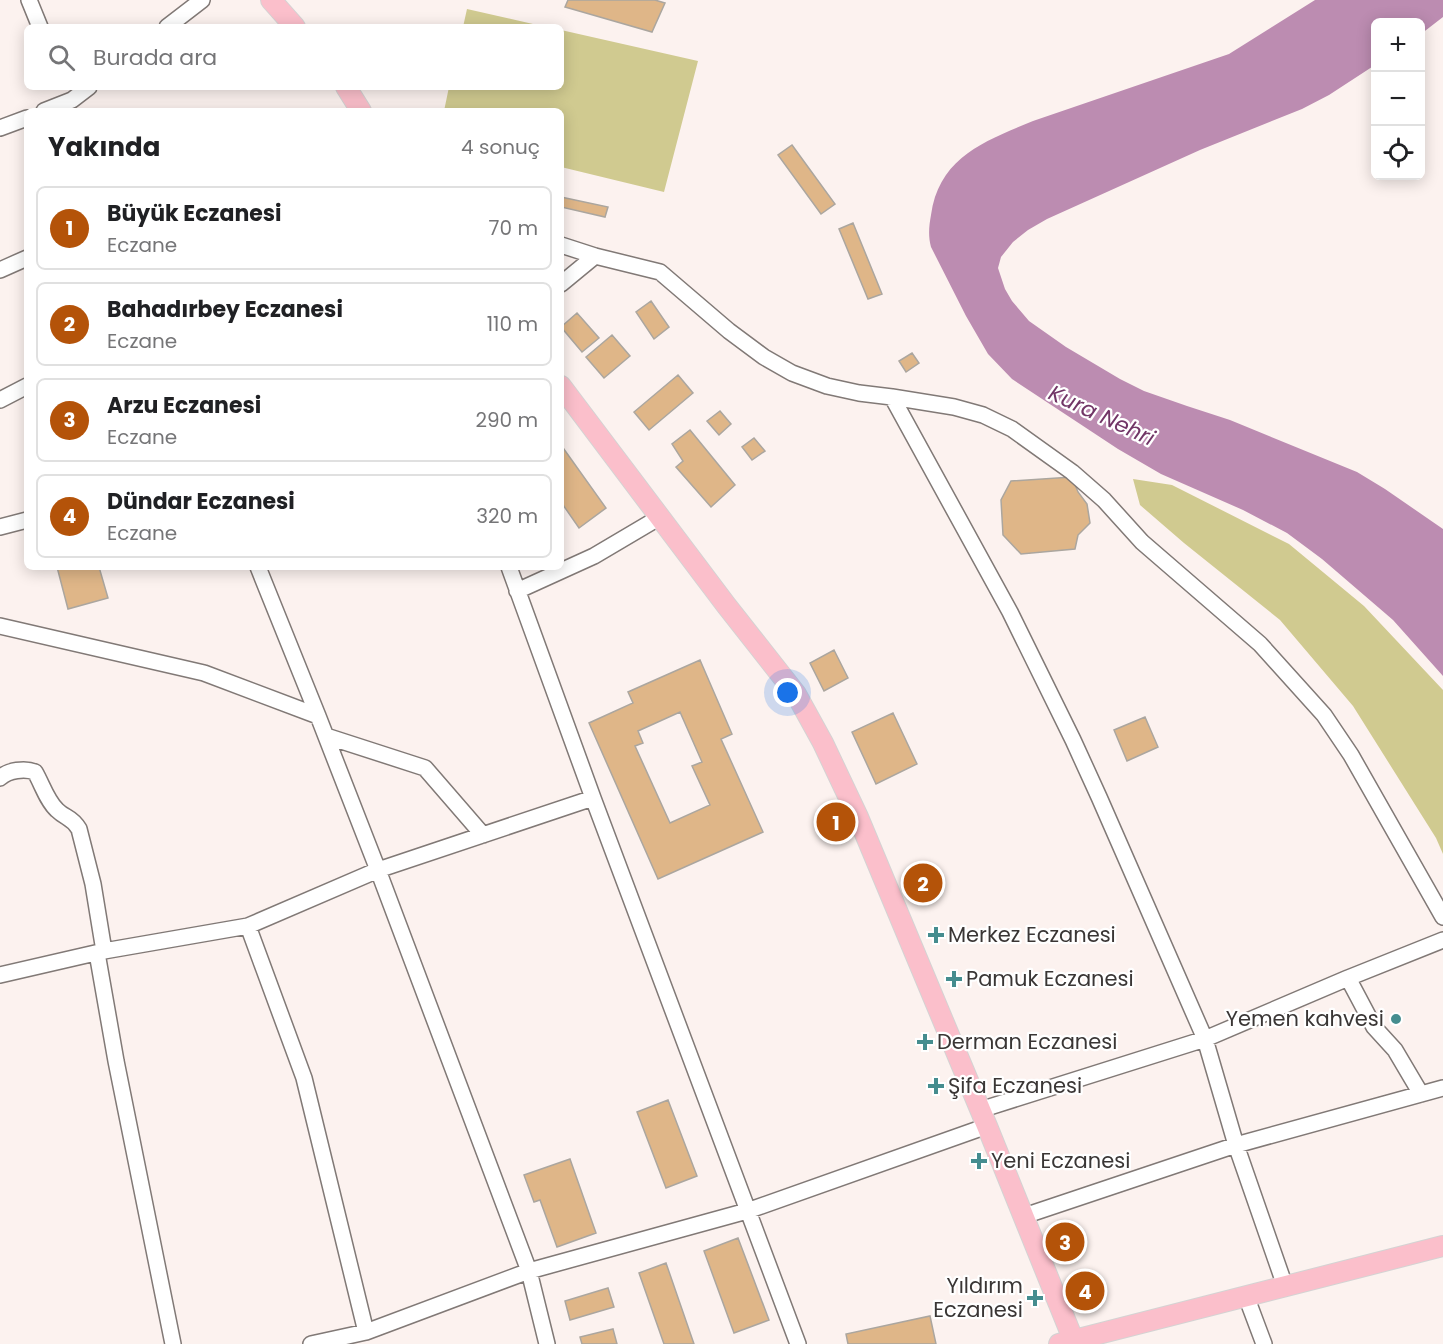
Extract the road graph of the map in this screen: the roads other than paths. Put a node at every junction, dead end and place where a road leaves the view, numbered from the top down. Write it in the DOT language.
graph roads {
  1 [pos="28,0"];
  2 [pos="202,0"];
  3 [pos="271,0"];
  4 [pos="39,24"];
  5 [pos="171,24"];
  6 [pos="292,24"];
  7 [pos="85,90"];
  8 [pos="348,90"];
  9 [pos="72,99"];
  10 [pos="51,108"];
  11 [pos="359,108"];
  12 [pos="24,119"];
  13 [pos="0,128"];
  14 [pos="564,246"];
  15 [pos="595,256"];
  16 [pos="24,259"];
  17 [pos="0,270"];
  18 [pos="564,282"];
  19 [pos="24,388"];
  20 [pos="564,390"];
  21 [pos="892,398"];
  22 [pos="0,400"];
  23 [pos="660,517"];
  24 [pos="24,521"];
  25 [pos="0,527"];
  26 [pos="259,570"];
  27 [pos="510,570"];
  28 [pos="563,570"];
  29 [pos="564,570"];
  30 [pos="517,591"];
  31 [pos="0,626"];
  32 [pos="318,716"];
  33 [pos="326,736"];
  34 [pos="0,778"];
  35 [pos="593,798"];
  36 [pos="483,835"];
  37 [pos="378,870"];
  38 [pos="1443,917"];
  39 [pos="248,926"];
  40 [pos="1443,940"];
  41 [pos="100,952"];
  42 [pos="0,975"];
  43 [pos="1348,978"];
  44 [pos="1205,1039"];
  45 [pos="1443,1088"];
  46 [pos="1421,1094"];
  47 [pos="983,1118"];
  48 [pos="1236,1144"];
  49 [pos="747,1210"];
  50 [pos="1024,1216"];
  51 [pos="1443,1246"];
  52 [pos="529,1271"];
  53 [pos="1285,1286"];
  54 [pos="1246,1296"];
  55 [pos="366,1332"];
  56 [pos="1069,1342"];
  57 [pos="173,1344"];
  58 [pos="311,1344"];
  59 [pos="547,1344"];
  60 [pos="798,1344"];
  61 [pos="1264,1344"];
  1 -- 4 [label="street"];
  2 -- 5 [label="street"];
  3 -- 6 [label="main road"];
  7 -- 9 [label="street"];
  8 -- 11 [label="main road"];
  9 -- 10 [label="street"];
  12 -- 13 [label="street"];
  14 -- 15 [label="street"];
  15 -- 18 [label="street"];
  15 -- 21 [label="street"];
  16 -- 17 [label="street"];
  19 -- 22 [label="street"];
  20 -- 23 [label="main road"];
  21 -- 38 [label="street"];
  21 -- 44 [label="street"];
  23 -- 29 [label="street"];
  23 -- 47 [label="main road"];
  24 -- 25 [label="street"];
  26 -- 32 [label="street"];
  27 -- 30 [label="street"];
  28 -- 30 [label="street"];
  30 -- 35 [label="street"];
  31 -- 32 [label="street"];
  32 -- 33 [label="street"];
  33 -- 36 [label="street"];
  33 -- 37 [label="street"];
  34 -- 41 [label="street"];
  35 -- 36 [label="street"];
  35 -- 49 [label="street"];
  36 -- 37 [label="street"];
  37 -- 39 [label="street"];
  37 -- 52 [label="street"];
  39 -- 41 [label="street"];
  39 -- 55 [label="street"];
  40 -- 43 [label="street"];
  41 -- 42 [label="street"];
  41 -- 57 [label="street"];
  43 -- 44 [label="street"];
  43 -- 46 [label="street"];
  44 -- 47 [label="street"];
  44 -- 48 [label="street"];
  45 -- 46 [label="street"];
  46 -- 48 [label="street"];
  47 -- 49 [label="street"];
  47 -- 50 [label="main road"];
  48 -- 50 [label="street"];
  48 -- 53 [label="street"];
  49 -- 52 [label="street"];
  49 -- 60 [label="street"];
  50 -- 56 [label="main road"];
  51 -- 53 [label="main road"];
  52 -- 55 [label="street"];
  52 -- 59 [label="street"];
  53 -- 54 [label="main road"];
  54 -- 56 [label="main road"];
  54 -- 61 [label="street"];
  55 -- 58 [label="street"];
}
